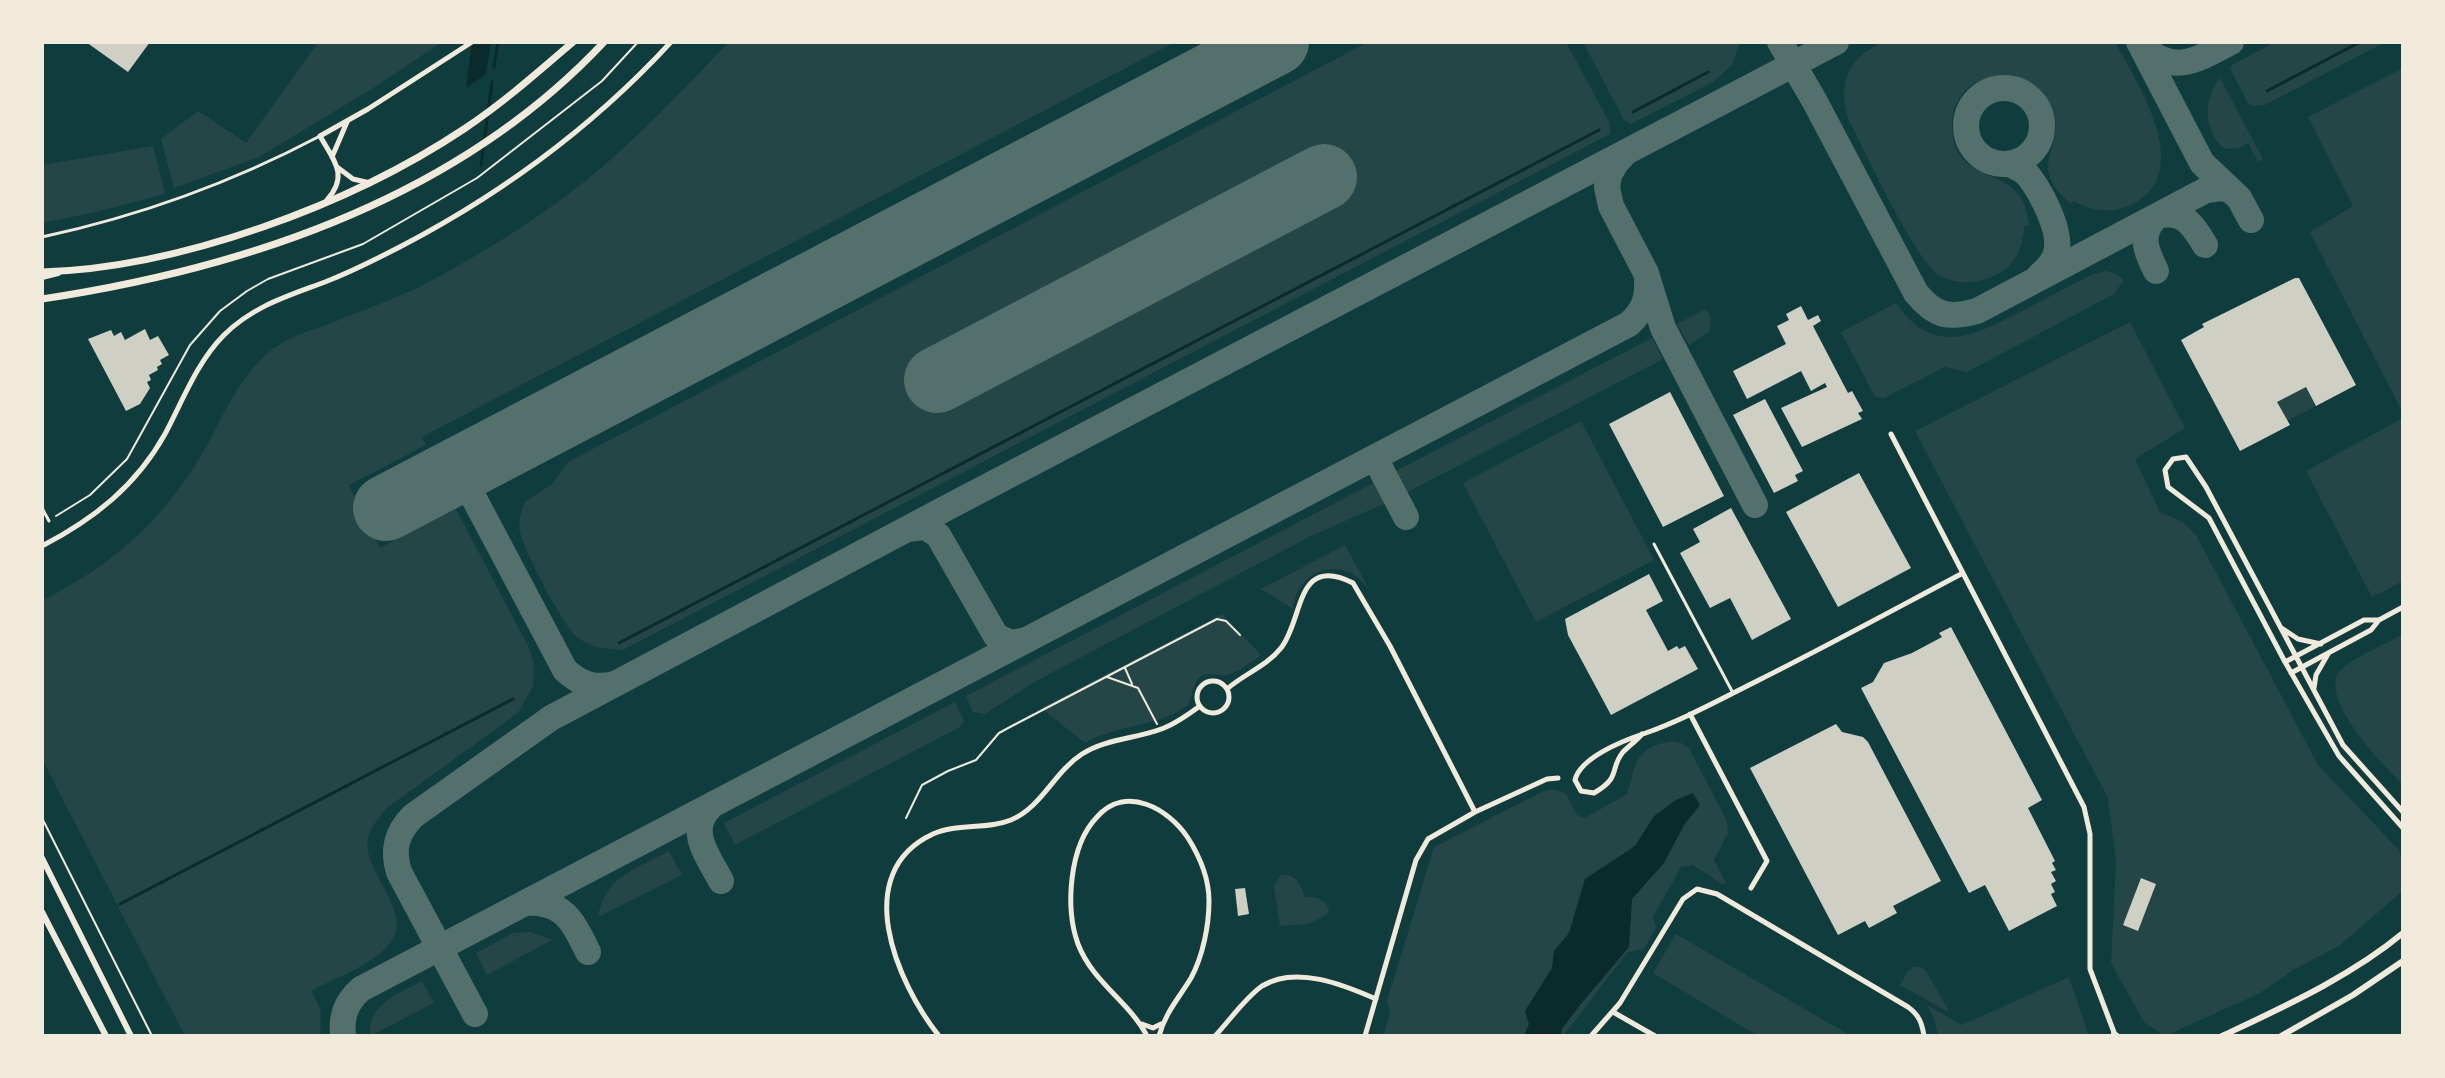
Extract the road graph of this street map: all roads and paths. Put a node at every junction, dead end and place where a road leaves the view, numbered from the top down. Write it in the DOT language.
graph roads {
  1 [pos="472,42"];
  2 [pos="573,42"];
  3 [pos="604,42"];
  4 [pos="671,42"];
  5 [pos="348,120"];
  6 [pos="320,136"];
  7 [pos="332,158"];
  8 [pos="336,166"];
  9 [pos="370,183"];
  10 [pos="327,201"];
  11 [pos="42,237"];
  12 [pos="42,274"];
  13 [pos="42,299"];
  14 [pos="1891,434"];
  15 [pos="42,508"];
  16 [pos="49,521"];
  17 [pos="1654,544"];
  18 [pos="42,546"];
  19 [pos="2242,556"];
  20 [pos="2233,561"];
  21 [pos="1963,573"];
  22 [pos="2403,607"];
  23 [pos="2379,620"];
  24 [pos="2278,626"];
  25 [pos="1240,635"];
  26 [pos="2322,644"];
  27 [pos="2328,653"];
  28 [pos="2295,658"];
  29 [pos="2285,662"];
  30 [pos="1125,667"];
  31 [pos="2301,668"];
  32 [pos="2291,673"];
  33 [pos="1106,677"];
  34 [pos="1132,685"];
  35 [pos="1227,689"];
  36 [pos="1733,693"];
  37 [pos="2315,693"];
  38 [pos="1200,706"];
  39 [pos="1690,714"];
  40 [pos="1162,729"];
  41 [pos="1642,734"];
  42 [pos="1558,778"];
  43 [pos="1475,812"];
  44 [pos="2403,812"];
  45 [pos="42,818"];
  46 [pos="906,818"];
  47 [pos="2403,828"];
  48 [pos="42,858"];
  49 [pos="1751,888"];
  50 [pos="42,912"];
  51 [pos="2403,933"];
  52 [pos="2403,961"];
  53 [pos="1376,999"];
  54 [pos="1613,1012"];
  55 [pos="1140,1023"];
  56 [pos="1162,1023"];
  57 [pos="103,1034"];
  58 [pos="2115,1035"];
  59 [pos="131,1036"];
  60 [pos="152,1036"];
  61 [pos="939,1036"];
  62 [pos="1147,1036"];
  63 [pos="1159,1036"];
  64 [pos="1215,1036"];
  65 [pos="1365,1036"];
  66 [pos="1591,1036"];
  67 [pos="1655,1036"];
  68 [pos="1924,1036"];
  69 [pos="2222,1036"];
  70 [pos="2281,1036"];
  1 -- 5 [label="street"];
  2 -- 9 [label="main road"];
  3 -- 13 [label="main road"];
  4 -- 18 [label="street"];
  5 -- 6 [label="street"];
  5 -- 7 [label="street"];
  6 -- 7 [label="street"];
  6 -- 11 [label="lane"];
  7 -- 8 [label="street"];
  8 -- 9 [label="street"];
  8 -- 10 [label="street"];
  9 -- 10 [label="main road"];
  10 -- 12 [label="main road"];
  14 -- 21 [label="street"];
  15 -- 16 [label="lane"];
  17 -- 36 [label="lane"];
  19 -- 20 [label="street"];
  19 -- 20 [label="street"];
  19 -- 24 [label="street"];
  20 -- 29 [label="street"];
  21 -- 36 [label="street"];
  21 -- 58 [label="street"];
  22 -- 23 [label="street"];
  23 -- 26 [label="street"];
  23 -- 27 [label="street"];
  24 -- 26 [label="street"];
  24 -- 28 [label="street"];
  25 -- 30 [label="path"];
  26 -- 28 [label="street"];
  27 -- 31 [label="street"];
  27 -- 37 [label="street"];
  28 -- 29 [label="street"];
  28 -- 31 [label="street"];
  29 -- 32 [label="street"];
  30 -- 33 [label="path"];
  30 -- 34 [label="path"];
  31 -- 32 [label="street"];
  31 -- 37 [label="street"];
  32 -- 47 [label="street"];
  33 -- 34 [label="path"];
  33 -- 46 [label="path"];
  34 -- 40 [label="path"];
  35 -- 38 [label="street"];
  35 -- 38 [label="street"];
  35 -- 43 [label="street"];
  36 -- 39 [label="street"];
  37 -- 44 [label="street"];
  38 -- 40 [label="street"];
  39 -- 41 [label="street"];
  39 -- 49 [label="street"];
  40 -- 61 [label="street"];
  41 -- 41 [label="street"];
  42 -- 43 [label="street"];
  43 -- 53 [label="street"];
  45 -- 60 [label="path"];
  48 -- 59 [label="street"];
  50 -- 57 [label="street"];
  51 -- 69 [label="street"];
  52 -- 70 [label="street"];
  53 -- 64 [label="street"];
  53 -- 65 [label="street"];
  54 -- 66 [label="street"];
  54 -- 67 [label="street"];
  54 -- 68 [label="street"];
  55 -- 56 [label="street"];
  55 -- 56 [label="street"];
  55 -- 62 [label="street"];
  56 -- 63 [label="street"];
}
